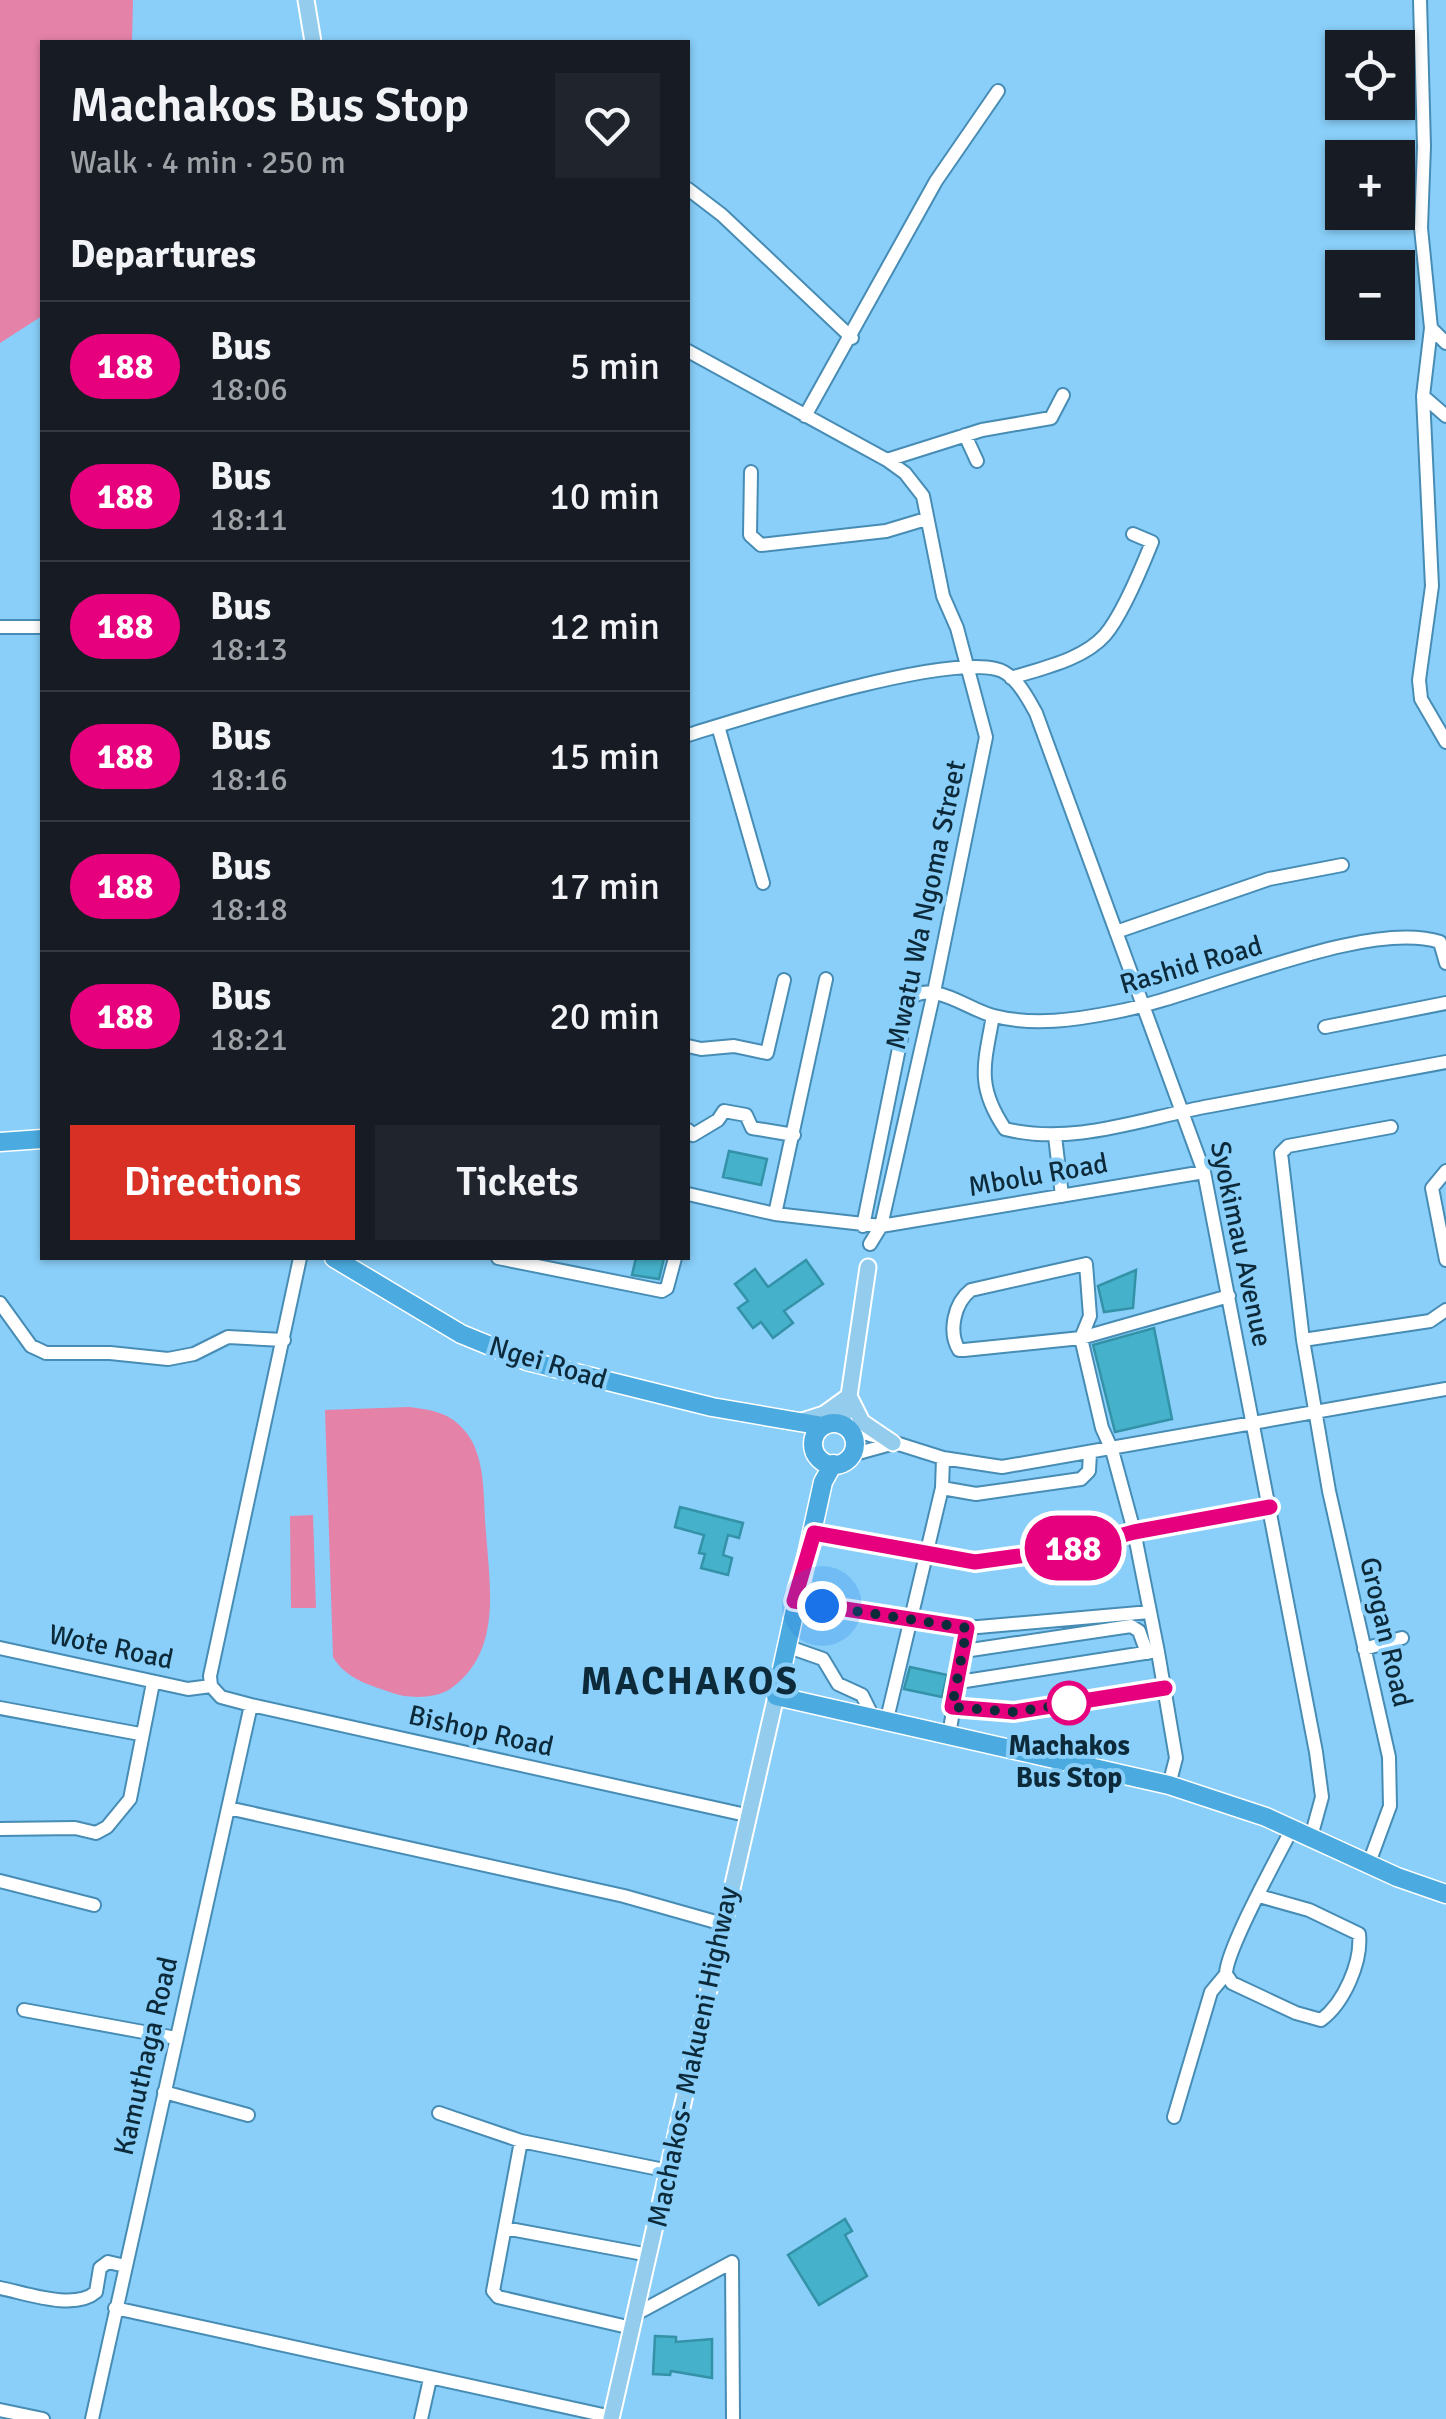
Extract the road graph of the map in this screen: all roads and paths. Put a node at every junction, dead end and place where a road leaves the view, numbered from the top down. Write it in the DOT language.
graph roads {
  1 [pos="306,0"];
  2 [pos="1420,0"];
  3 [pos="313,40"];
  4 [pos="998,91"];
  5 [pos="690,191"];
  6 [pos="1431,328"];
  7 [pos="851,338"];
  8 [pos="1446,343"];
  9 [pos="690,353"];
  10 [pos="1063,395"];
  11 [pos="1423,396"];
  12 [pos="805,416"];
  13 [pos="1446,416"];
  14 [pos="965,435"];
  15 [pos="887,460"];
  16 [pos="976,461"];
  17 [pos="752,472"];
  18 [pos="926,518"];
  19 [pos="1133,534"];
  20 [pos="0,626"];
  21 [pos="40,628"];
  22 [pos="965,666"];
  23 [pos="1012,678"];
  24 [pos="718,726"];
  25 [pos="690,733"];
  26 [pos="1446,742"];
  27 [pos="1342,866"];
  28 [pos="763,882"];
  29 [pos="1116,932"];
  30 [pos="1443,942"];
  31 [pos="1446,964"];
  32 [pos="826,979"];
  33 [pos="784,980"];
  34 [pos="934,992"];
  35 [pos="1446,1003"];
  36 [pos="1144,1007"];
  37 [pos="993,1016"];
  38 [pos="1325,1027"];
  39 [pos="690,1046"];
  40 [pos="1446,1062"];
  41 [pos="1184,1112"];
  42 [pos="1391,1127"];
  43 [pos="690,1132"];
  44 [pos="794,1135"];
  45 [pos="1055,1136"];
  46 [pos="40,1139"];
  47 [pos="0,1142"];
  48 [pos="1204,1172"];
  49 [pos="1446,1172"];
  50 [pos="1062,1196"];
  51 [pos="690,1197"];
  52 [pos="774,1214"];
  53 [pos="864,1226"];
  54 [pos="880,1226"];
  55 [pos="870,1244"];
  56 [pos="300,1260"];
  57 [pos="338,1260"];
  58 [pos="508,1260"];
  59 [pos="674,1260"];
  60 [pos="1446,1260"];
  61 [pos="868,1266"];
  62 [pos="1230,1296"];
  63 [pos="0,1304"];
  64 [pos="1446,1310"];
  65 [pos="1082,1338"];
  66 [pos="284,1340"];
  67 [pos="1304,1340"];
  68 [pos="1445,1391"];
  69 [pos="849,1396"];
  70 [pos="1312,1411"];
  71 [pos="788,1422"];
  72 [pos="1253,1422"];
  73 [pos="837,1426"];
  74 [pos="894,1443"];
  75 [pos="1112,1450"];
  76 [pos="1090,1453"];
  77 [pos="851,1455"];
  78 [pos="943,1458"];
  79 [pos="823,1459"];
  80 [pos="942,1488"];
  81 [pos="1270,1507"];
  82 [pos="1134,1532"];
  83 [pos="814,1533"];
  84 [pos="927,1554"];
  85 [pos="794,1601"];
  86 [pos="1150,1612"];
  87 [pos="910,1619"];
  88 [pos="967,1628"];
  89 [pos="1402,1638"];
  90 [pos="786,1646"];
  91 [pos="0,1648"];
  92 [pos="1364,1650"];
  93 [pos="964,1651"];
  94 [pos="1152,1652"];
  95 [pos="959,1682"];
  96 [pos="153,1683"];
  97 [pos="211,1686"];
  98 [pos="1165,1688"];
  99 [pos="776,1696"];
  100 [pos="252,1705"];
  101 [pos="952,1707"];
  102 [pos="0,1708"];
  103 [pos="880,1718"];
  104 [pos="140,1734"];
  105 [pos="948,1736"];
  106 [pos="1169,1785"];
  107 [pos="228,1808"];
  108 [pos="746,1815"];
  109 [pos="1293,1828"];
  110 [pos="0,1829"];
  111 [pos="1311,1838"];
  112 [pos="1368,1863"];
  113 [pos="0,1882"];
  114 [pos="1446,1894"];
  115 [pos="1259,1896"];
  116 [pos="94,1905"];
  117 [pos="723,1924"];
  118 [pos="1226,1974"];
  119 [pos="24,2010"];
  120 [pos="176,2038"];
  121 [pos="164,2092"];
  122 [pos="439,2113"];
  123 [pos="248,2115"];
  124 [pos="1174,2117"];
  125 [pos="522,2141"];
  126 [pos="669,2171"];
  127 [pos="505,2228"];
  128 [pos="649,2256"];
  129 [pos="124,2266"];
  130 [pos="0,2288"];
  131 [pos="115,2308"];
  132 [pos="634,2321"];
  133 [pos="430,2379"];
  134 [pos="0,2410"];
  135 [pos="34,2418"];
  136 [pos="612,2418"];
  137 [pos="92,2419"];
  138 [pos="421,2419"];
  139 [pos="732,2419"];
  1 -- 3 [label="main road"];
  2 -- 6 [label="street"];
  4 -- 7 [label="street"];
  5 -- 7 [label="street"];
  6 -- 8 [label="street"];
  6 -- 11 [label="street"];
  7 -- 12 [label="street"];
  9 -- 12 [label="street, Mwatu Wa Ngoma Street"];
  10 -- 14 [label="street"];
  11 -- 13 [label="street"];
  11 -- 26 [label="street"];
  12 -- 15 [label="street, Mwatu Wa Ngoma Street"];
  14 -- 15 [label="street"];
  14 -- 16 [label="street"];
  15 -- 18 [label="street, Mwatu Wa Ngoma Street"];
  17 -- 18 [label="street"];
  18 -- 22 [label="street, Mwatu Wa Ngoma Street"];
  19 -- 23 [label="street"];
  20 -- 21 [label="street"];
  22 -- 23 [label="street"];
  22 -- 24 [label="street"];
  22 -- 34 [label="street, Mwatu Wa Ngoma Street"];
  23 -- 29 [label="street, Syokimau Avenue"];
  24 -- 25 [label="street"];
  24 -- 28 [label="street"];
  27 -- 29 [label="street"];
  29 -- 36 [label="street, Syokimau Avenue"];
  30 -- 31 [label="street, Rashid Road"];
  30 -- 36 [label="street, Rashid Road"];
  32 -- 44 [label="street"];
  33 -- 39 [label="street"];
  34 -- 37 [label="street, Rashid Road"];
  34 -- 53 [label="street, Mwatu Wa Ngoma Street"];
  34 -- 54 [label="street, Mwatu Wa Ngoma Street"];
  35 -- 38 [label="street"];
  36 -- 37 [label="street, Rashid Road"];
  36 -- 41 [label="street, Syokimau Avenue"];
  37 -- 45 [label="street"];
  40 -- 41 [label="street"];
  41 -- 45 [label="street"];
  41 -- 48 [label="street, Syokimau Avenue"];
  42 -- 67 [label="street, Grogan Road"];
  43 -- 44 [label="street"];
  44 -- 52 [label="street"];
  45 -- 50 [label="street"];
  46 -- 47 [label="highway"];
  48 -- 50 [label="street, Mbolu Road"];
  48 -- 62 [label="street, Syokimau Avenue"];
  49 -- 60 [label="street"];
  50 -- 54 [label="street, Mbolu Road"];
  51 -- 52 [label="street, Mbolu Road"];
  52 -- 53 [label="street, Mbolu Road"];
  53 -- 54 [label="street, Mbolu Road"];
  53 -- 55 [label="street"];
  54 -- 55 [label="street, Mwatu Wa Ngoma Street"];
  55 -- 61 [label="street"];
  56 -- 66 [label="street"];
  57 -- 71 [label="highway, Ngei Road"];
  58 -- 59 [label="street"];
  61 -- 69 [label="main road"];
  62 -- 65 [label="street"];
  62 -- 72 [label="street, Syokimau Avenue"];
  63 -- 66 [label="street"];
  64 -- 67 [label="street"];
  65 -- 65 [label="street"];
  65 -- 75 [label="street"];
  66 -- 97 [label="street"];
  67 -- 70 [label="street, Grogan Road"];
  68 -- 70 [label="street"];
  69 -- 71 [label="main road"];
  69 -- 73 [label="main road"];
  69 -- 74 [label="main road"];
  70 -- 72 [label="street"];
  70 -- 92 [label="street, Grogan Road"];
  71 -- 73 [label="highway, Ngei Road"];
  71 -- 79 [label="highway"];
  72 -- 75 [label="street"];
  72 -- 81 [label="street, Syokimau Avenue"];
  73 -- 74 [label="street"];
  73 -- 77 [label="highway"];
  73 -- 79 [label="highway"];
  74 -- 77 [label="street"];
  74 -- 78 [label="street"];
  75 -- 76 [label="street"];
  75 -- 82 [label="street"];
  76 -- 78 [label="street"];
  76 -- 80 [label="street"];
  77 -- 79 [label="highway"];
  78 -- 80 [label="street"];
  79 -- 83 [label="highway"];
  80 -- 84 [label="street"];
  81 -- 82 [label="street"];
  81 -- 111 [label="street, Syokimau Avenue"];
  82 -- 84 [label="street"];
  82 -- 86 [label="street"];
  83 -- 84 [label="street"];
  83 -- 85 [label="highway"];
  84 -- 87 [label="street"];
  85 -- 87 [label="street"];
  85 -- 90 [label="highway"];
  86 -- 88 [label="street"];
  86 -- 94 [label="street"];
  87 -- 88 [label="street"];
  87 -- 103 [label="street"];
  88 -- 93 [label="street"];
  89 -- 92 [label="street"];
  90 -- 99 [label="highway"];
  90 -- 103 [label="street"];
  91 -- 96 [label="street, Wote Road"];
  92 -- 112 [label="street, Grogan Road"];
  93 -- 94 [label="street"];
  93 -- 95 [label="street"];
  94 -- 95 [label="street"];
  94 -- 98 [label="street"];
  95 -- 101 [label="street"];
  96 -- 97 [label="street, Wote Road"];
  96 -- 104 [label="street"];
  97 -- 100 [label="street, Bishop Road"];
  98 -- 101 [label="street"];
  98 -- 106 [label="street"];
  99 -- 103 [label="highway"];
  99 -- 108 [label="main road, Machakos- Makueni Highway"];
  100 -- 107 [label="street, Kamuthaga Road"];
  100 -- 108 [label="street, Bishop Road"];
  101 -- 105 [label="street"];
  102 -- 104 [label="street"];
  103 -- 105 [label="highway"];
  104 -- 110 [label="street"];
  105 -- 106 [label="highway"];
  106 -- 109 [label="highway"];
  107 -- 117 [label="street"];
  107 -- 120 [label="street, Kamuthaga Road"];
  108 -- 117 [label="main road, Machakos- Makueni Highway"];
  109 -- 111 [label="highway"];
  109 -- 115 [label="street"];
  111 -- 112 [label="highway"];
  112 -- 114 [label="highway"];
  113 -- 116 [label="street"];
  115 -- 118 [label="street"];
  115 -- 118 [label="street"];
  117 -- 126 [label="main road, Machakos- Makueni Highway"];
  118 -- 124 [label="street"];
  119 -- 120 [label="street"];
  120 -- 121 [label="street, Kamuthaga Road"];
  121 -- 123 [label="street"];
  121 -- 129 [label="street, Kamuthaga Road"];
  122 -- 125 [label="street"];
  125 -- 126 [label="street"];
  125 -- 127 [label="street"];
  126 -- 128 [label="main road, Machakos- Makueni Highway"];
  127 -- 128 [label="street"];
  127 -- 132 [label="street"];
  128 -- 132 [label="main road, Machakos- Makueni Highway"];
  129 -- 130 [label="street"];
  129 -- 131 [label="street, Kamuthaga Road"];
  131 -- 133 [label="street"];
  131 -- 137 [label="street, Kamuthaga Road"];
  132 -- 136 [label="main road, Machakos- Makueni Highway"];
  132 -- 139 [label="street"];
  133 -- 136 [label="street"];
  133 -- 138 [label="street"];
  134 -- 135 [label="street"];
}
